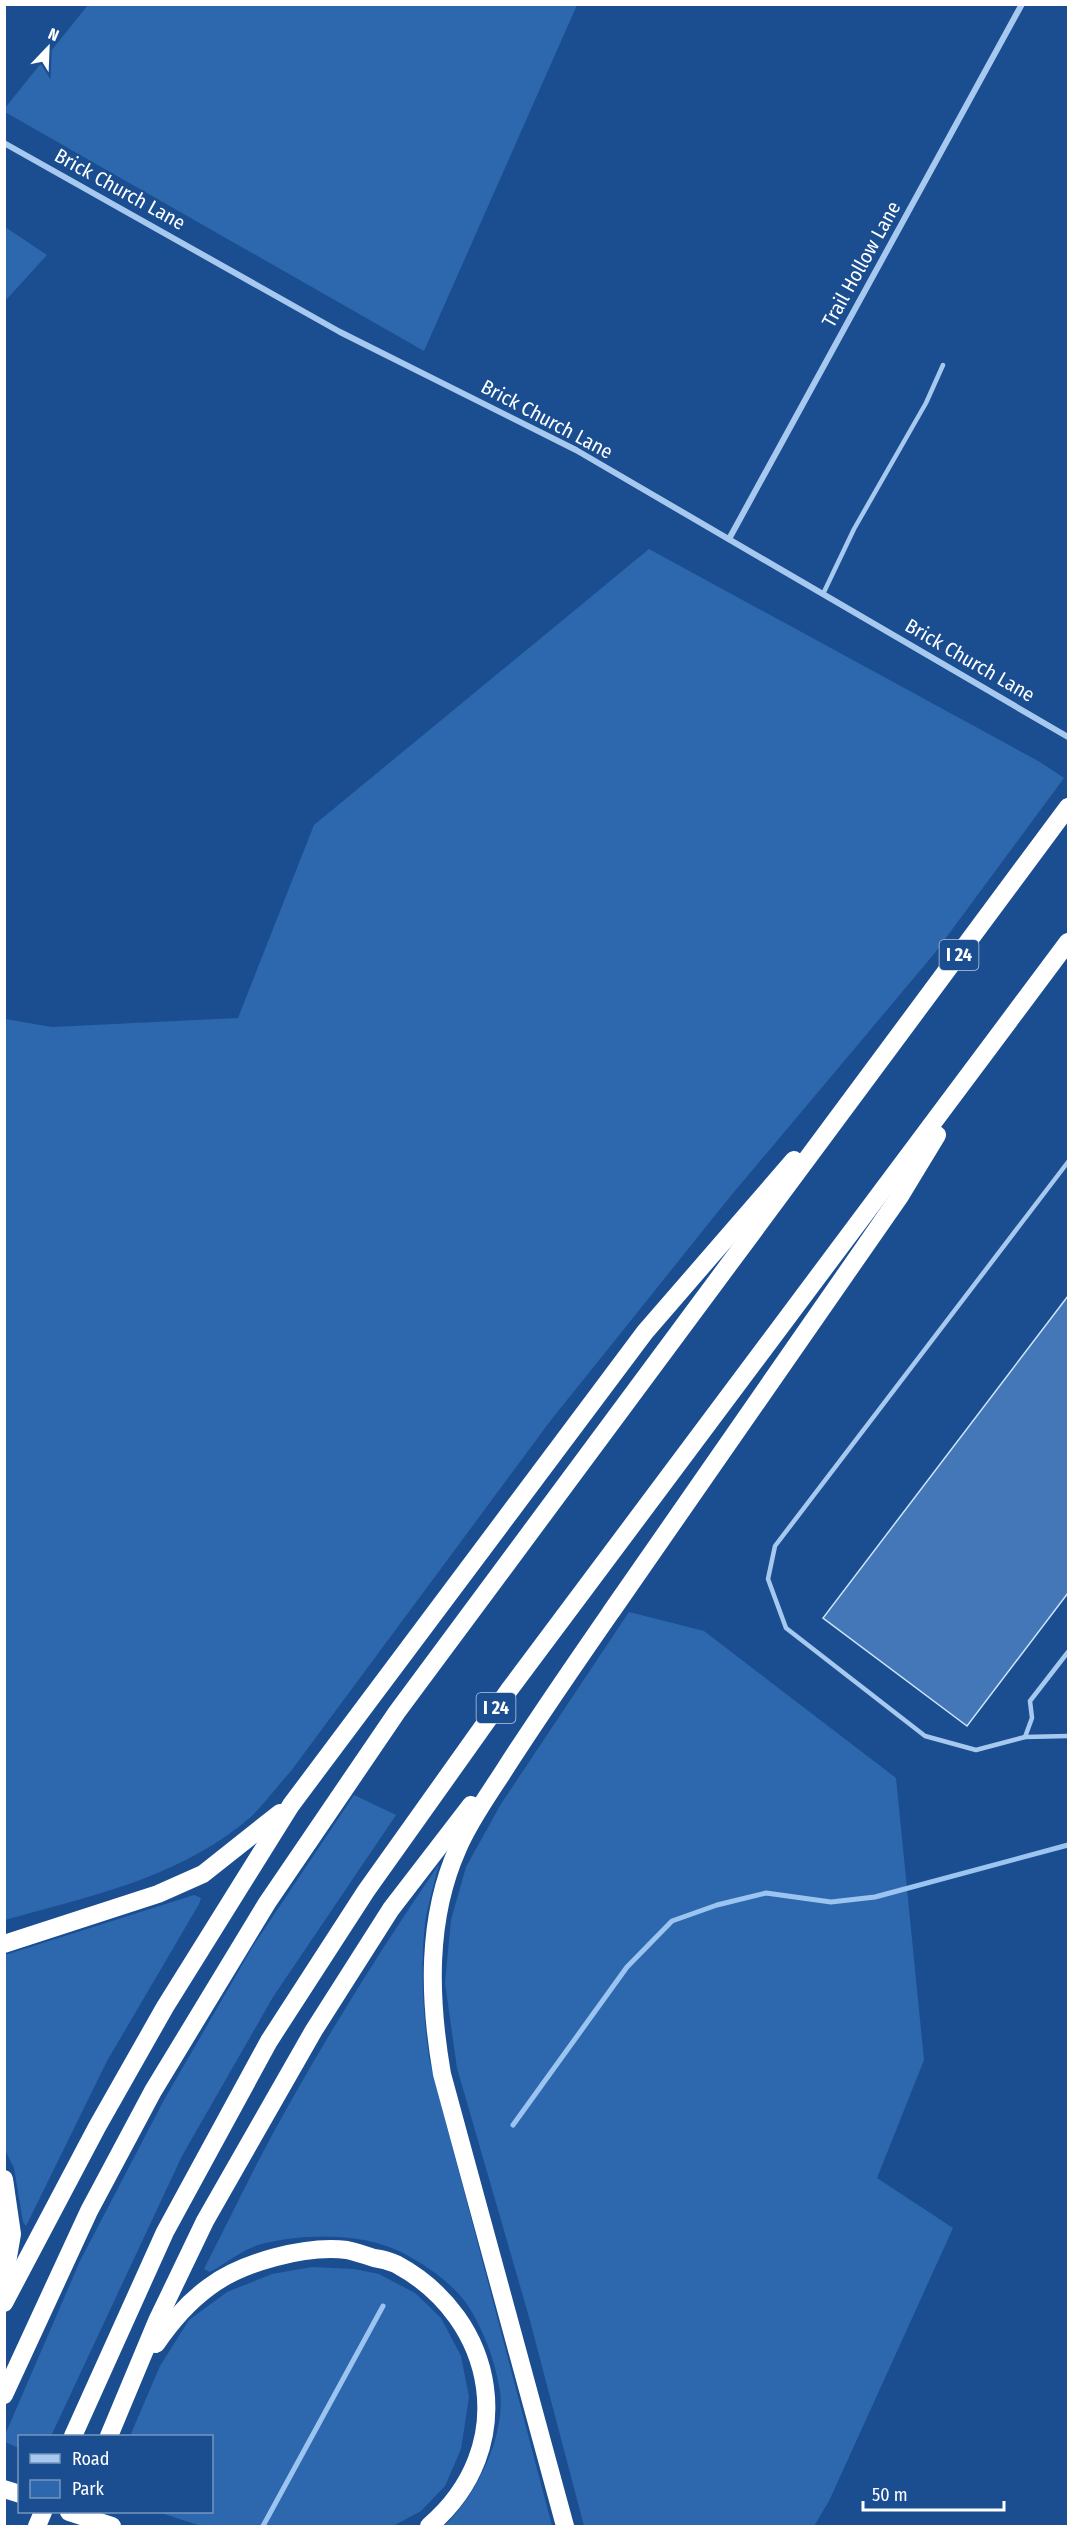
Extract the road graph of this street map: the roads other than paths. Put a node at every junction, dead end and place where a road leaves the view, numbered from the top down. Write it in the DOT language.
graph roads {
  1 [pos="1022,4"];
  2 [pos="4,143"];
  3 [pos="943,365"];
  4 [pos="729,539"];
  5 [pos="823,594"];
  6 [pos="1068,737"];
  7 [pos="1066,810"];
  8 [pos="1068,942"];
  9 [pos="998,1035"];
  10 [pos="889,1050"];
  11 [pos="1068,1162"];
  12 [pos="1068,1652"];
  13 [pos="541,1713"];
  14 [pos="1068,1736"];
  15 [pos="1025,1737"];
  16 [pos="291,1805"];
  17 [pos="4,1944"];
  18 [pos="4,2179"];
  19 [pos="4,2280"];
  20 [pos="4,2303"];
  21 [pos="135,2376"];
  22 [pos="7,2390"];
  23 [pos="74,2434"];
  24 [pos="109,2435"];
  25 [pos="75,2513"];
  26 [pos="112,2526"];
  27 [pos="429,2526"];
  28 [pos="566,2526"];
  1 -- 4 [label="street, Trail Hollow Lane"];
  2 -- 4 [label="street, Brick Church Lane"];
  3 -- 5 [label="lane"];
  4 -- 5 [label="street, Brick Church Lane"];
  5 -- 6 [label="street, Brick Church Lane"];
  7 -- 10 [label="highway, I 24"];
  8 -- 9 [label="highway, I 24"];
  9 -- 13 [label="highway"];
  9 -- 23 [label="highway, I 24"];
  10 -- 16 [label="highway"];
  10 -- 22 [label="highway, I 24"];
  11 -- 15 [label="lane"];
  12 -- 15 [label="lane"];
  13 -- 21 [label="highway"];
  13 -- 28 [label="highway"];
  14 -- 15 [label="lane"];
  16 -- 17 [label="highway"];
  16 -- 20 [label="highway"];
  18 -- 19 [label="highway"];
  21 -- 24 [label="highway"];
  21 -- 27 [label="highway"];
  25 -- 26 [label="highway"];
}
